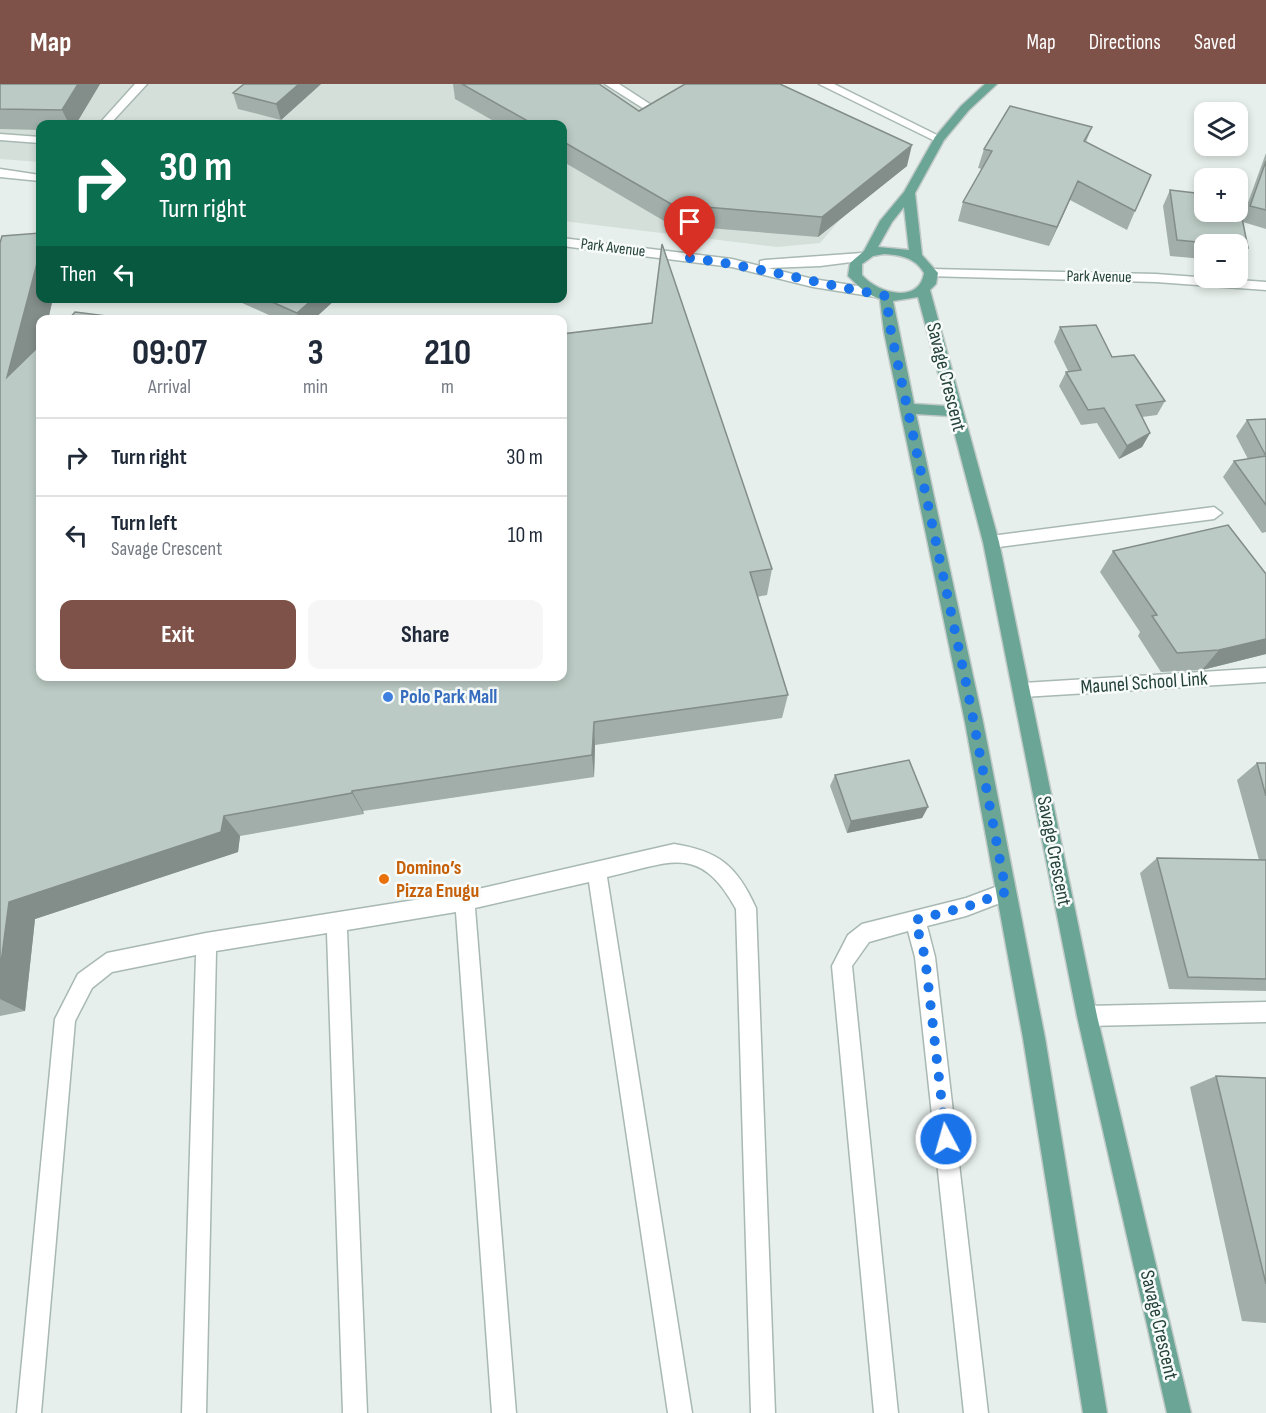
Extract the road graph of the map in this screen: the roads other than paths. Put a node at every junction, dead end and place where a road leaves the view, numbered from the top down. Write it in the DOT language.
graph roads {
  1 [pos="141,84"];
  2 [pos="611,84"];
  3 [pos="825,84"];
  4 [pos="991,84"];
  5 [pos="653,110"];
  6 [pos="108,120"];
  7 [pos="0,137"];
  8 [pos="36,140"];
  9 [pos="939,140"];
  10 [pos="0,173"];
  11 [pos="36,178"];
  12 [pos="909,193"];
  13 [pos="567,243"];
  14 [pos="866,255"];
  15 [pos="916,257"];
  16 [pos="732,263"];
  17 [pos="927,281"];
  18 [pos="1266,286"];
  19 [pos="881,294"];
  20 [pos="907,409"];
  21 [pos="954,411"];
  22 [pos="1215,513"];
  23 [pos="991,542"];
  24 [pos="1266,675"];
  25 [pos="1023,690"];
  26 [pos="597,873"];
  27 [pos="1006,892"];
  28 [pos="465,901"];
  29 [pos="915,920"];
  30 [pos="337,921"];
  31 [pos="206,943"];
  32 [pos="1266,1012"];
  33 [pos="1087,1016"];
  34 [pos="29,1413"];
  35 [pos="194,1413"];
  36 [pos="355,1413"];
  37 [pos="504,1413"];
  38 [pos="680,1413"];
  39 [pos="764,1413"];
  40 [pos="886,1413"];
  41 [pos="976,1413"];
  42 [pos="1095,1413"];
  43 [pos="1179,1413"];
  1 -- 6 [label="street"];
  2 -- 5 [label="street"];
  3 -- 9 [label="street"];
  4 -- 9 [label="main road"];
  7 -- 8 [label="street"];
  9 -- 12 [label="main road"];
  10 -- 11 [label="street"];
  12 -- 14 [label="main road"];
  12 -- 15 [label="main road"];
  13 -- 16 [label="street, Park Avenue"];
  14 -- 15 [label="main road"];
  14 -- 16 [label="street"];
  14 -- 19 [label="main road"];
  15 -- 17 [label="main road"];
  16 -- 19 [label="street, Park Avenue"];
  17 -- 18 [label="street, Park Avenue"];
  17 -- 19 [label="main road"];
  17 -- 21 [label="main road, Savage Crescent"];
  19 -- 20 [label="main road"];
  20 -- 21 [label="main road"];
  20 -- 27 [label="main road"];
  21 -- 23 [label="main road, Savage Crescent"];
  22 -- 23 [label="street"];
  23 -- 25 [label="main road, Savage Crescent"];
  24 -- 25 [label="street, Maunel School Link"];
  25 -- 33 [label="main road, Savage Crescent"];
  26 -- 28 [label="street"];
  26 -- 38 [label="street"];
  26 -- 39 [label="street"];
  27 -- 29 [label="street"];
  27 -- 42 [label="main road"];
  28 -- 30 [label="street"];
  28 -- 37 [label="street"];
  29 -- 40 [label="street"];
  29 -- 41 [label="street"];
  30 -- 31 [label="street"];
  30 -- 36 [label="street"];
  31 -- 34 [label="street"];
  31 -- 35 [label="street"];
  32 -- 33 [label="street"];
  33 -- 43 [label="main road, Savage Crescent"];
}
